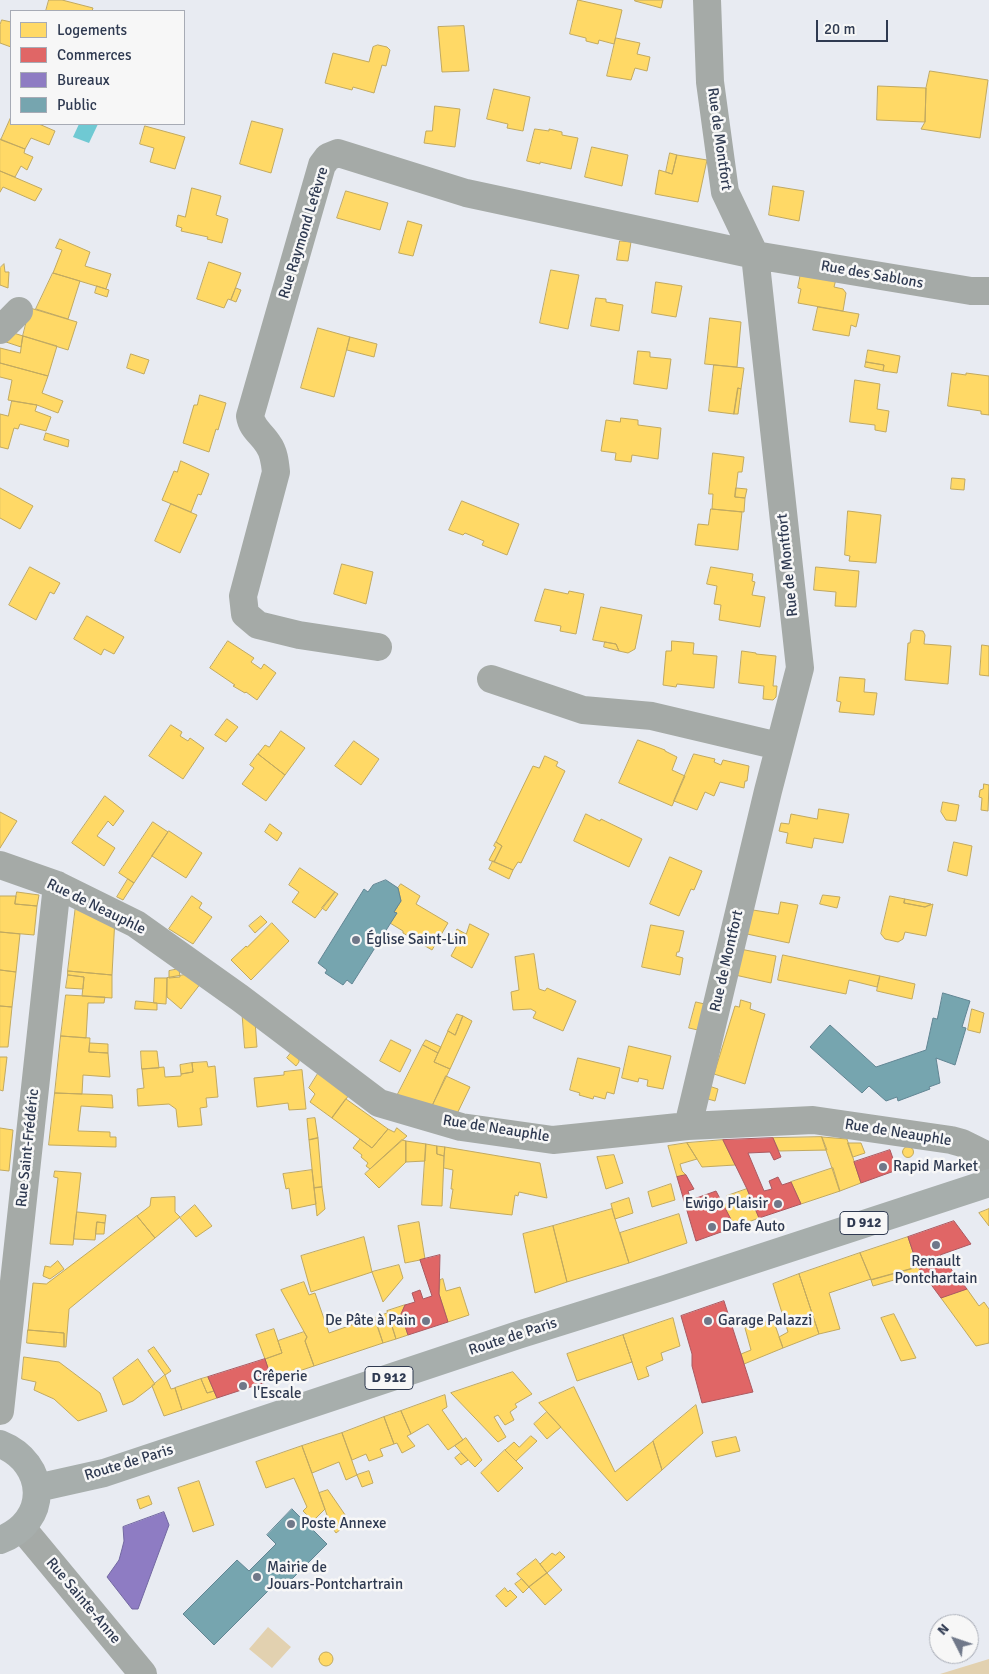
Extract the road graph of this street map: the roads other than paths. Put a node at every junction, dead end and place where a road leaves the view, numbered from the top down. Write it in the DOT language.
graph roads {
  1 [pos="707,0"];
  2 [pos="755,255"];
  3 [pos="989,291"];
  4 [pos="19,311"];
  5 [pos="0,330"];
  6 [pos="378,647"];
  7 [pos="490,679"];
  8 [pos="779,746"];
  9 [pos="0,865"];
  10 [pos="57,885"];
  11 [pos="688,1126"];
  12 [pos="989,1169"];
  13 [pos="989,1183"];
  14 [pos="0,1411"];
  15 [pos="0,1444"];
  16 [pos="37,1488"];
  17 [pos="11,1534"];
  18 [pos="143,1674"];
  1 -- 2 [label="street, Rue de Montfort"];
  2 -- 3 [label="street, Rue des Sablons"];
  2 -- 6 [label="street, Rue Raymond Lefèvre"];
  2 -- 8 [label="street, Rue de Montfort"];
  4 -- 5 [label="street"];
  7 -- 8 [label="street"];
  8 -- 11 [label="street, Rue de Montfort"];
  9 -- 10 [label="street, Rue de Neauphle"];
  10 -- 11 [label="street, Rue de Neauphle"];
  10 -- 14 [label="street, Rue Saint-Frédéric"];
  11 -- 12 [label="street, Rue de Neauphle"];
  13 -- 16 [label="main road, Route de Paris / D 912"];
  15 -- 16 [label="main road"];
  16 -- 17 [label="main road"];
  17 -- 18 [label="street, Rue Sainte-Anne"];
}
